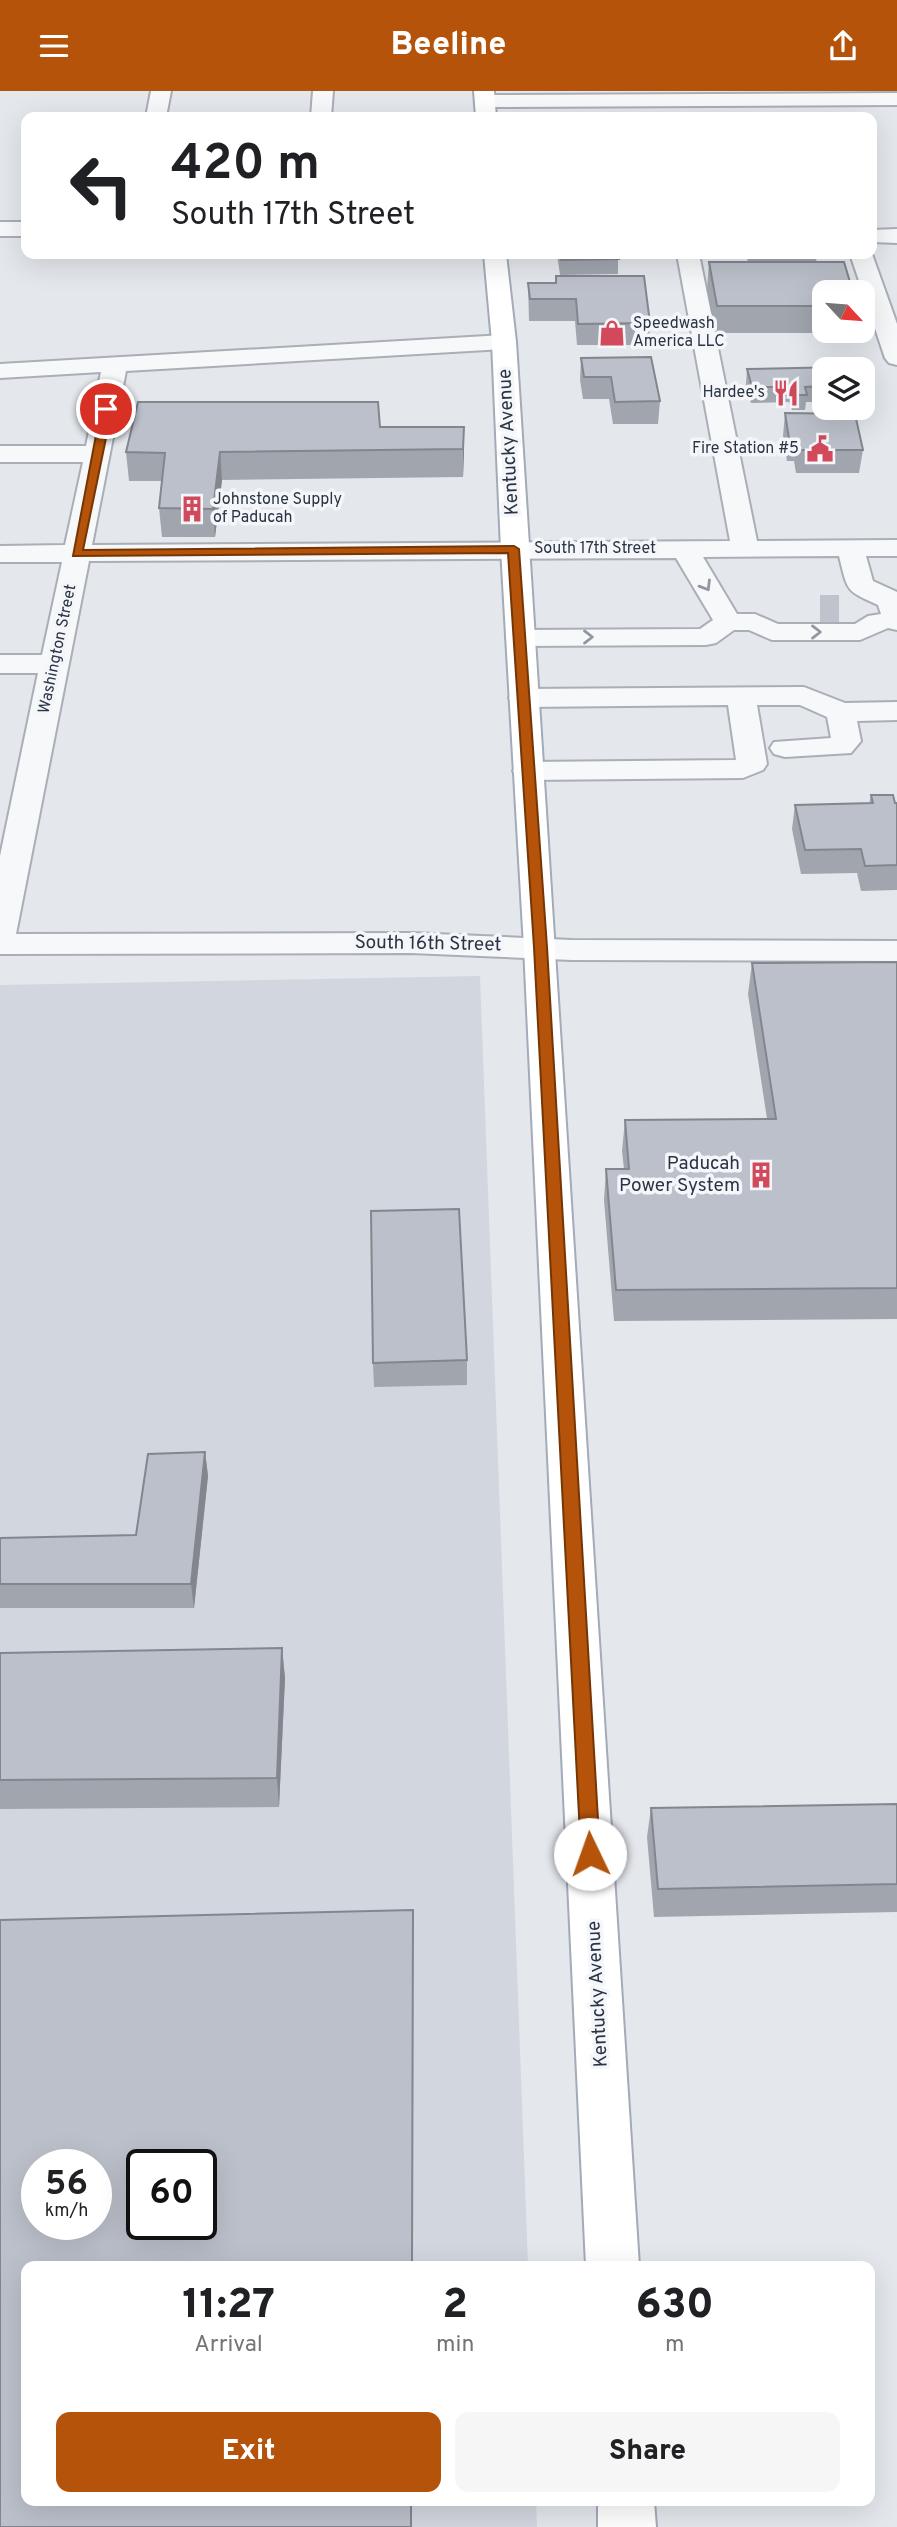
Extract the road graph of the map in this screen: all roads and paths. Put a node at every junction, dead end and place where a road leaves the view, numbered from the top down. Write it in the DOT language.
graph roads {
  1 [pos="161,91"];
  2 [pos="323,91"];
  3 [pos="897,99"];
  4 [pos="813,102"];
  5 [pos="485,103"];
  6 [pos="659,103"];
  7 [pos="157,112"];
  8 [pos="321,112"];
  9 [pos="0,229"];
  10 [pos="21,229"];
  11 [pos="877,236"];
  12 [pos="897,236"];
  13 [pos="496,259"];
  14 [pos="689,259"];
  15 [pos="863,259"];
  16 [pos="504,342"];
  17 [pos="897,358"];
  18 [pos="115,365"];
  19 [pos="0,371"];
  20 [pos="0,454"];
  21 [pos="97,454"];
  22 [pos="897,548"];
  23 [pos="514,549"];
  24 [pos="684,549"];
  25 [pos="745,549"];
  26 [pos="851,549"];
  27 [pos="0,554"];
  28 [pos="77,554"];
  29 [pos="890,622"];
  30 [pos="520,638"];
  31 [pos="716,653"];
  32 [pos="0,664"];
  33 [pos="55,664"];
  34 [pos="741,695"];
  35 [pos="524,698"];
  36 [pos="897,711"];
  37 [pos="841,712"];
  38 [pos="785,748"];
  39 [pos="528,771"];
  40 [pos="0,934"];
  41 [pos="0,944"];
  42 [pos="540,947"];
  43 [pos="897,951"];
  44 [pos="613,2261"];
  45 [pos="626,2506"];
  46 [pos="627,2527"];
  1 -- 7 [label="street"];
  2 -- 8 [label="street"];
  3 -- 4 [label="street"];
  4 -- 6 [label="street"];
  5 -- 6 [label="street"];
  9 -- 10 [label="street"];
  11 -- 12 [label="street"];
  13 -- 16 [label="main road, Kentucky Avenue"];
  14 -- 25 [label="street"];
  15 -- 17 [label="street"];
  16 -- 18 [label="street"];
  16 -- 23 [label="main road, Kentucky Avenue"];
  18 -- 19 [label="street"];
  18 -- 21 [label="street, Washington Street"];
  20 -- 21 [label="street"];
  21 -- 28 [label="street, Washington Street"];
  22 -- 26 [label="street, South 17th Street"];
  23 -- 24 [label="street, South 17th Street"];
  23 -- 28 [label="street, South 17th Street"];
  23 -- 30 [label="main road, Kentucky Avenue"];
  24 -- 25 [label="street, South 17th Street"];
  24 -- 31 [label="street, one-way"];
  25 -- 26 [label="street, South 17th Street"];
  26 -- 29 [label="street"];
  27 -- 28 [label="street, South 17th Street"];
  28 -- 33 [label="street, Washington Street"];
  31 -- 29 [label="street, one-way"];
  29 -- 31 [label="street"];
  30 -- 31 [label="street, one-way"];
  30 -- 35 [label="main road, Kentucky Avenue"];
  31 -- 34 [label="street"];
  31 -- 35 [label="street"];
  32 -- 33 [label="street"];
  33 -- 40 [label="street, Washington Street"];
  34 -- 37 [label="street"];
  34 -- 39 [label="street"];
  35 -- 39 [label="main road, Kentucky Avenue"];
  36 -- 37 [label="street"];
  37 -- 38 [label="street"];
  39 -- 42 [label="main road, Kentucky Avenue"];
  41 -- 42 [label="street, South 16th Street"];
  42 -- 43 [label="street, South 16th Street"];
  42 -- 44 [label="main road, Kentucky Avenue"];
  45 -- 46 [label="main road"];
}
